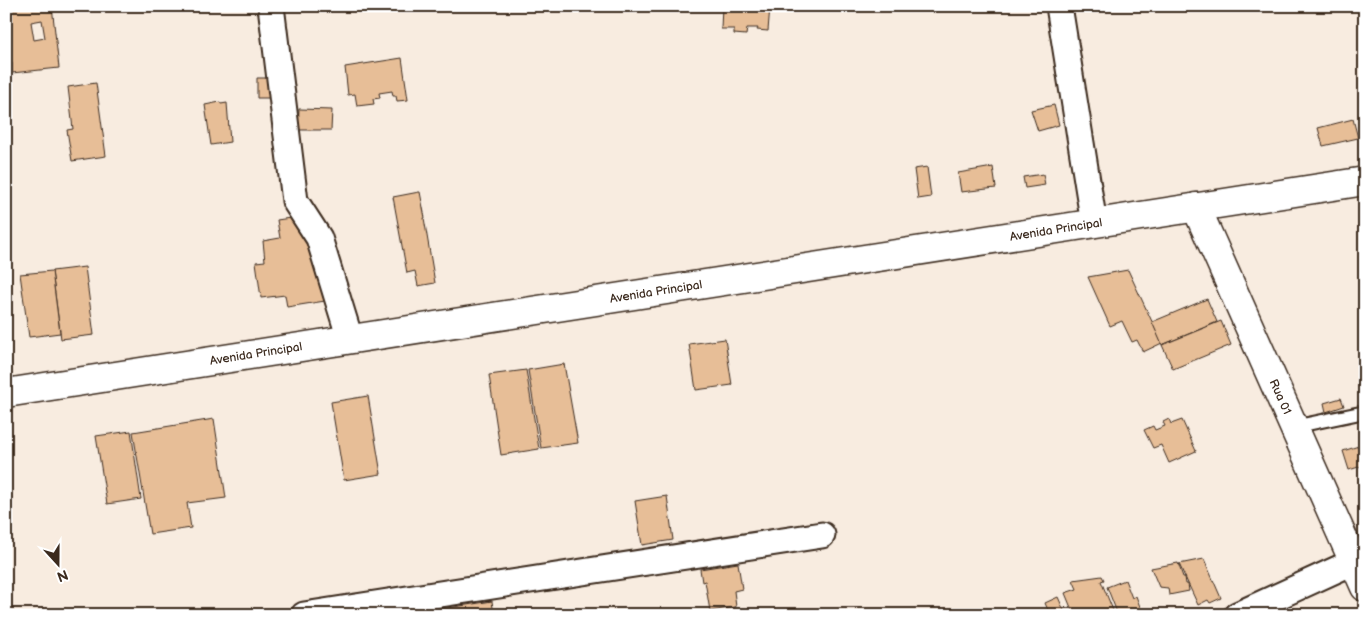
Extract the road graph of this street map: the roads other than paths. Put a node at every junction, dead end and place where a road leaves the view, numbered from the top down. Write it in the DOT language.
graph roads {
  1 [pos="271,6"];
  2 [pos="1059,6"];
  3 [pos="1365,180"];
  4 [pos="1196,207"];
  5 [pos="1094,224"];
  6 [pos="350,339"];
  7 [pos="6,393"];
  8 [pos="1365,412"];
  9 [pos="1294,427"];
  10 [pos="822,535"];
  11 [pos="1353,562"];
  12 [pos="1365,587"];
  13 [pos="304,615"];
  14 [pos="1237,615"];
  1 -- 6 [label="street"];
  2 -- 5 [label="street"];
  3 -- 4 [label="street, Avenida Principal"];
  4 -- 5 [label="street, Avenida Principal"];
  4 -- 9 [label="street, Rua 01"];
  5 -- 6 [label="street, Avenida Principal"];
  6 -- 7 [label="street, Avenida Principal"];
  8 -- 9 [label="lane"];
  9 -- 11 [label="street, Rua 01"];
  10 -- 13 [label="street"];
  11 -- 12 [label="street, Rua 01"];
  11 -- 14 [label="street"];
}
